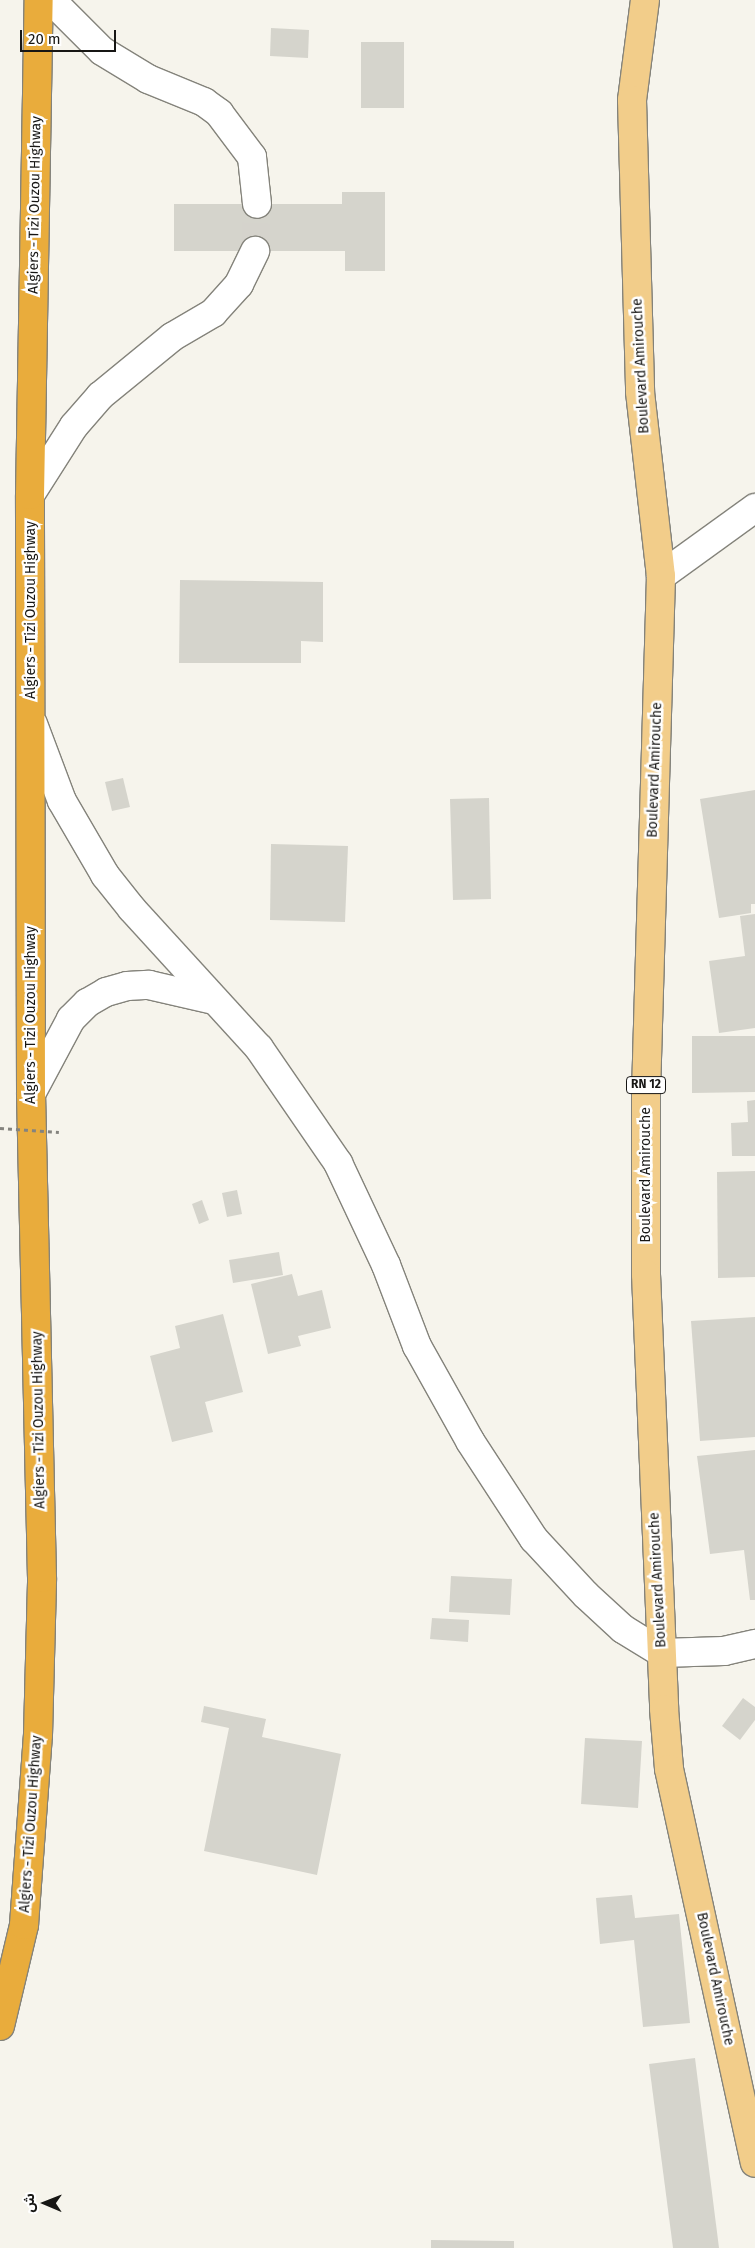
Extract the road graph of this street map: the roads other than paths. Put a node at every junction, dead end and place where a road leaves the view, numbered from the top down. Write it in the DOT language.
graph roads {
  1 [pos="38,0"];
  2 [pos="51,0"];
  3 [pos="645,0"];
  4 [pos="257,204"];
  5 [pos="255,251"];
  6 [pos="30,495"];
  7 [pos="755,508"];
  8 [pos="661,576"];
  9 [pos="31,720"];
  10 [pos="214,1000"];
  11 [pos="31,1094"];
  12 [pos="755,1644"];
  13 [pos="662,1653"];
  14 [pos="0,2026"];
  15 [pos="755,2162"];
  1 -- 6 [label="highway, Algiers - Tizi Ouzou Highway"];
  2 -- 4 [label="street"];
  3 -- 8 [label="main road, Boulevard Amirouche / RN 12"];
  5 -- 6 [label="street"];
  6 -- 9 [label="highway, Algiers - Tizi Ouzou Highway"];
  7 -- 8 [label="street"];
  8 -- 13 [label="main road, Boulevard Amirouche / RN 12"];
  9 -- 10 [label="street"];
  9 -- 11 [label="highway, Algiers - Tizi Ouzou Highway"];
  10 -- 11 [label="street"];
  10 -- 13 [label="street"];
  11 -- 14 [label="highway, Algiers - Tizi Ouzou Highway"];
  12 -- 13 [label="street"];
  13 -- 15 [label="main road, Boulevard Amirouche / RN 12"];
}
